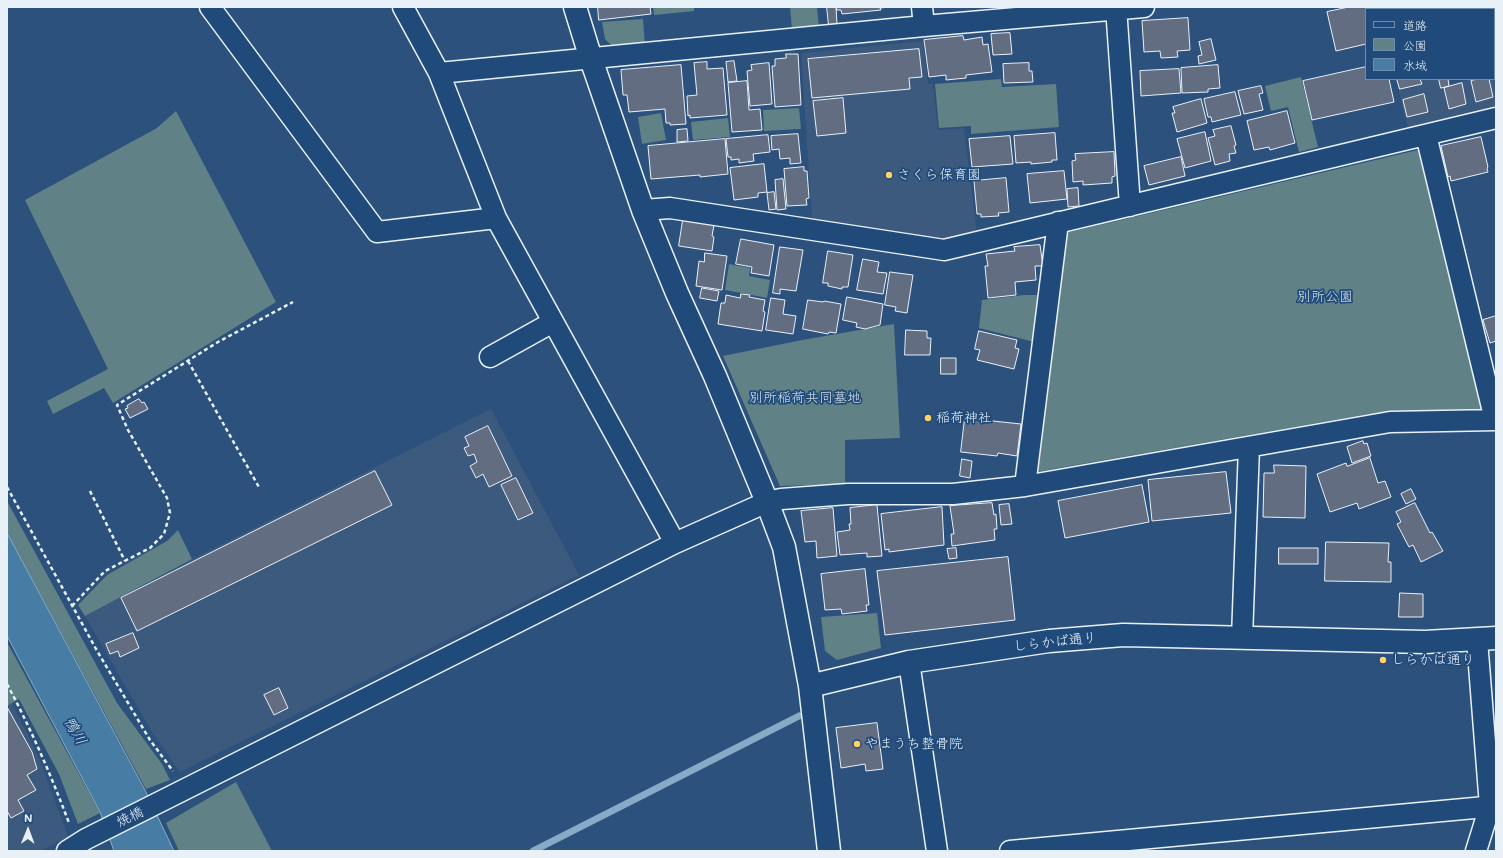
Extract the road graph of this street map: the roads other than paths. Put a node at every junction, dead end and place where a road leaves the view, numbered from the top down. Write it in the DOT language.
graph roads {
  1 [pos="210,7"];
  2 [pos="403,7"];
  3 [pos="575,7"];
  4 [pos="1144,7"];
  5 [pos="1116,8"];
  6 [pos="923,16"];
  7 [pos="591,59"];
  8 [pos="439,73"];
  9 [pos="1496,118"];
  10 [pos="1426,135"];
  11 [pos="1130,206"];
  12 [pos="643,210"];
  13 [pos="496,218"];
  14 [pos="1058,222"];
  15 [pos="553,322"];
  16 [pos="490,357"];
  17 [pos="1495,420"];
  18 [pos="1249,447"];
  19 [pos="1025,486"];
  20 [pos="768,502"];
  21 [pos="675,543"];
  22 [pos="1242,638"];
  23 [pos="1487,639"];
  24 [pos="909,662"];
  25 [pos="810,686"];
  26 [pos="1493,806"];
  27 [pos="77,845"];
  28 [pos="829,851"];
  29 [pos="937,851"];
  30 [pos="1010,851"];
  31 [pos="1476,851"];
  1 -- 13 [label="street"];
  2 -- 8 [label="street"];
  3 -- 7 [label="street"];
  4 -- 5 [label="street"];
  5 -- 6 [label="street"];
  5 -- 11 [label="street"];
  6 -- 7 [label="street"];
  7 -- 8 [label="street"];
  7 -- 12 [label="street"];
  8 -- 13 [label="street"];
  9 -- 10 [label="street"];
  10 -- 11 [label="street"];
  10 -- 17 [label="street"];
  11 -- 14 [label="street"];
  12 -- 14 [label="street"];
  12 -- 20 [label="street"];
  13 -- 15 [label="street"];
  14 -- 19 [label="street"];
  15 -- 16 [label="street"];
  15 -- 21 [label="street"];
  17 -- 18 [label="street, 焼橋"];
  18 -- 19 [label="street, 焼橋"];
  18 -- 22 [label="street"];
  19 -- 20 [label="street, 焼橋"];
  20 -- 21 [label="street, 焼橋"];
  20 -- 25 [label="street"];
  21 -- 27 [label="street, 焼橋"];
  22 -- 23 [label="street, しらかば通り"];
  22 -- 24 [label="street, しらかば通り"];
  23 -- 26 [label="street"];
  24 -- 25 [label="street, しらかば通り"];
  24 -- 29 [label="street"];
  25 -- 28 [label="street"];
  26 -- 30 [label="street"];
  26 -- 31 [label="street"];
}
